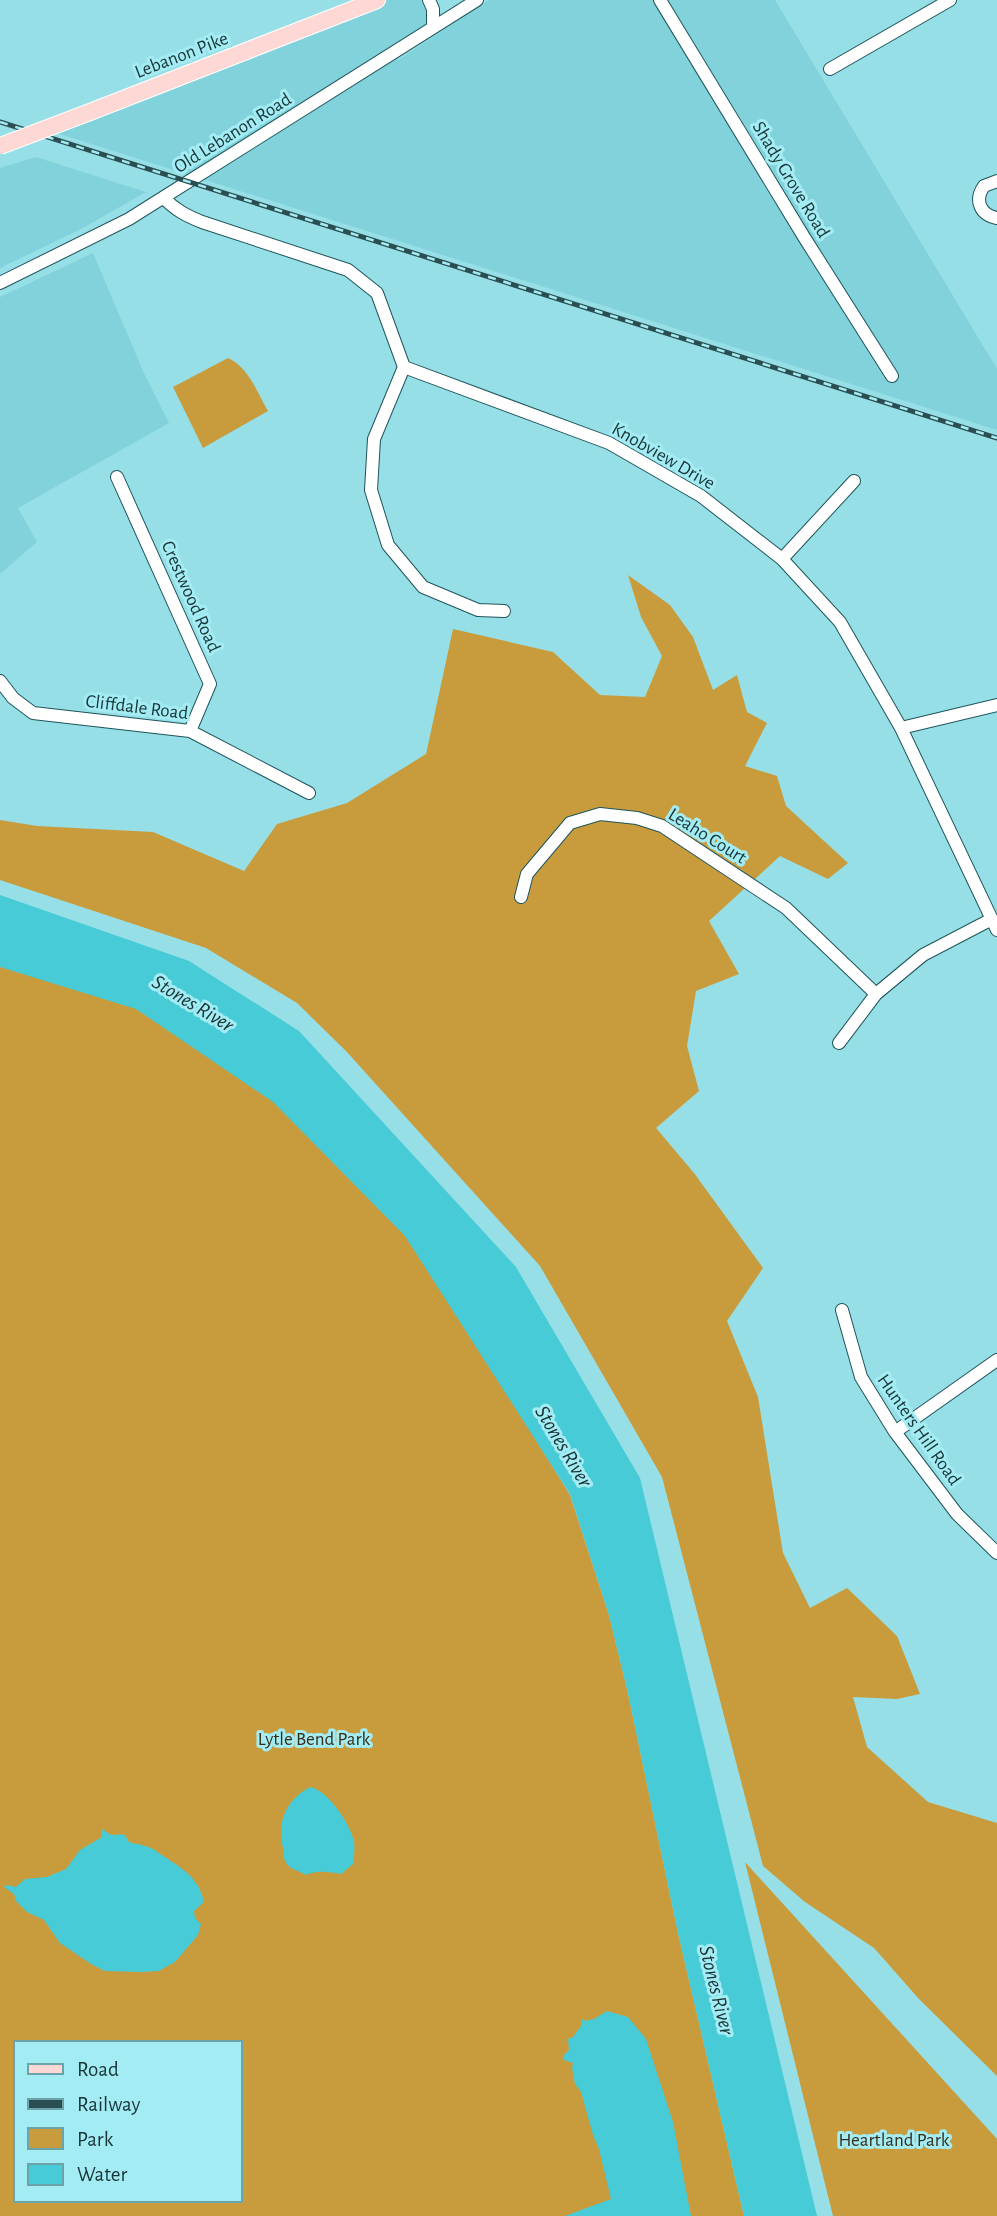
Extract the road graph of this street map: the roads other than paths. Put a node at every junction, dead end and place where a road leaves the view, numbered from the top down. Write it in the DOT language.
graph roads {
  1 [pos="377,0"];
  2 [pos="429,0"];
  3 [pos="477,0"];
  4 [pos="660,0"];
  5 [pos="950,0"];
  6 [pos="347,5"];
  7 [pos="433,27"];
  8 [pos="830,69"];
  9 [pos="0,146"];
  10 [pos="997,181"];
  11 [pos="164,198"];
  12 [pos="997,218"];
  13 [pos="0,283"];
  14 [pos="404,367"];
  15 [pos="892,376"];
  16 [pos="117,477"];
  17 [pos="854,481"];
  18 [pos="782,559"];
  19 [pos="504,611"];
  20 [pos="0,681"];
  21 [pos="997,705"];
  22 [pos="901,728"];
  23 [pos="190,731"];
  24 [pos="309,793"];
  25 [pos="521,897"];
  26 [pos="994,924"];
  27 [pos="876,994"];
  28 [pos="839,1043"];
  29 [pos="842,1310"];
  30 [pos="997,1360"];
  31 [pos="895,1432"];
  32 [pos="997,1553"];
  1 -- 6 [label="main road, Lebanon Pike"];
  2 -- 7 [label="street"];
  3 -- 7 [label="street, Old Lebanon Road"];
  4 -- 15 [label="street, Shady Grove Road"];
  5 -- 8 [label="street"];
  6 -- 9 [label="main road, Lebanon Pike, bridge"];
  7 -- 11 [label="street, Old Lebanon Road"];
  10 -- 12 [label="street"];
  11 -- 13 [label="street, Old Lebanon Road"];
  11 -- 14 [label="street"];
  14 -- 18 [label="street, Knobview Drive"];
  14 -- 19 [label="street"];
  16 -- 23 [label="street, Crestwood Road"];
  17 -- 18 [label="street"];
  18 -- 22 [label="street, Knobview Drive"];
  20 -- 23 [label="street, Cliffdale Road"];
  21 -- 22 [label="street"];
  22 -- 26 [label="street, Knobview Drive"];
  23 -- 24 [label="street, Cliffdale Road"];
  25 -- 27 [label="street, Leaho Court"];
  26 -- 27 [label="street"];
  27 -- 28 [label="street"];
  29 -- 31 [label="street, Hunters Hill Road"];
  30 -- 31 [label="street"];
  31 -- 32 [label="street, Hunters Hill Road"];
}
